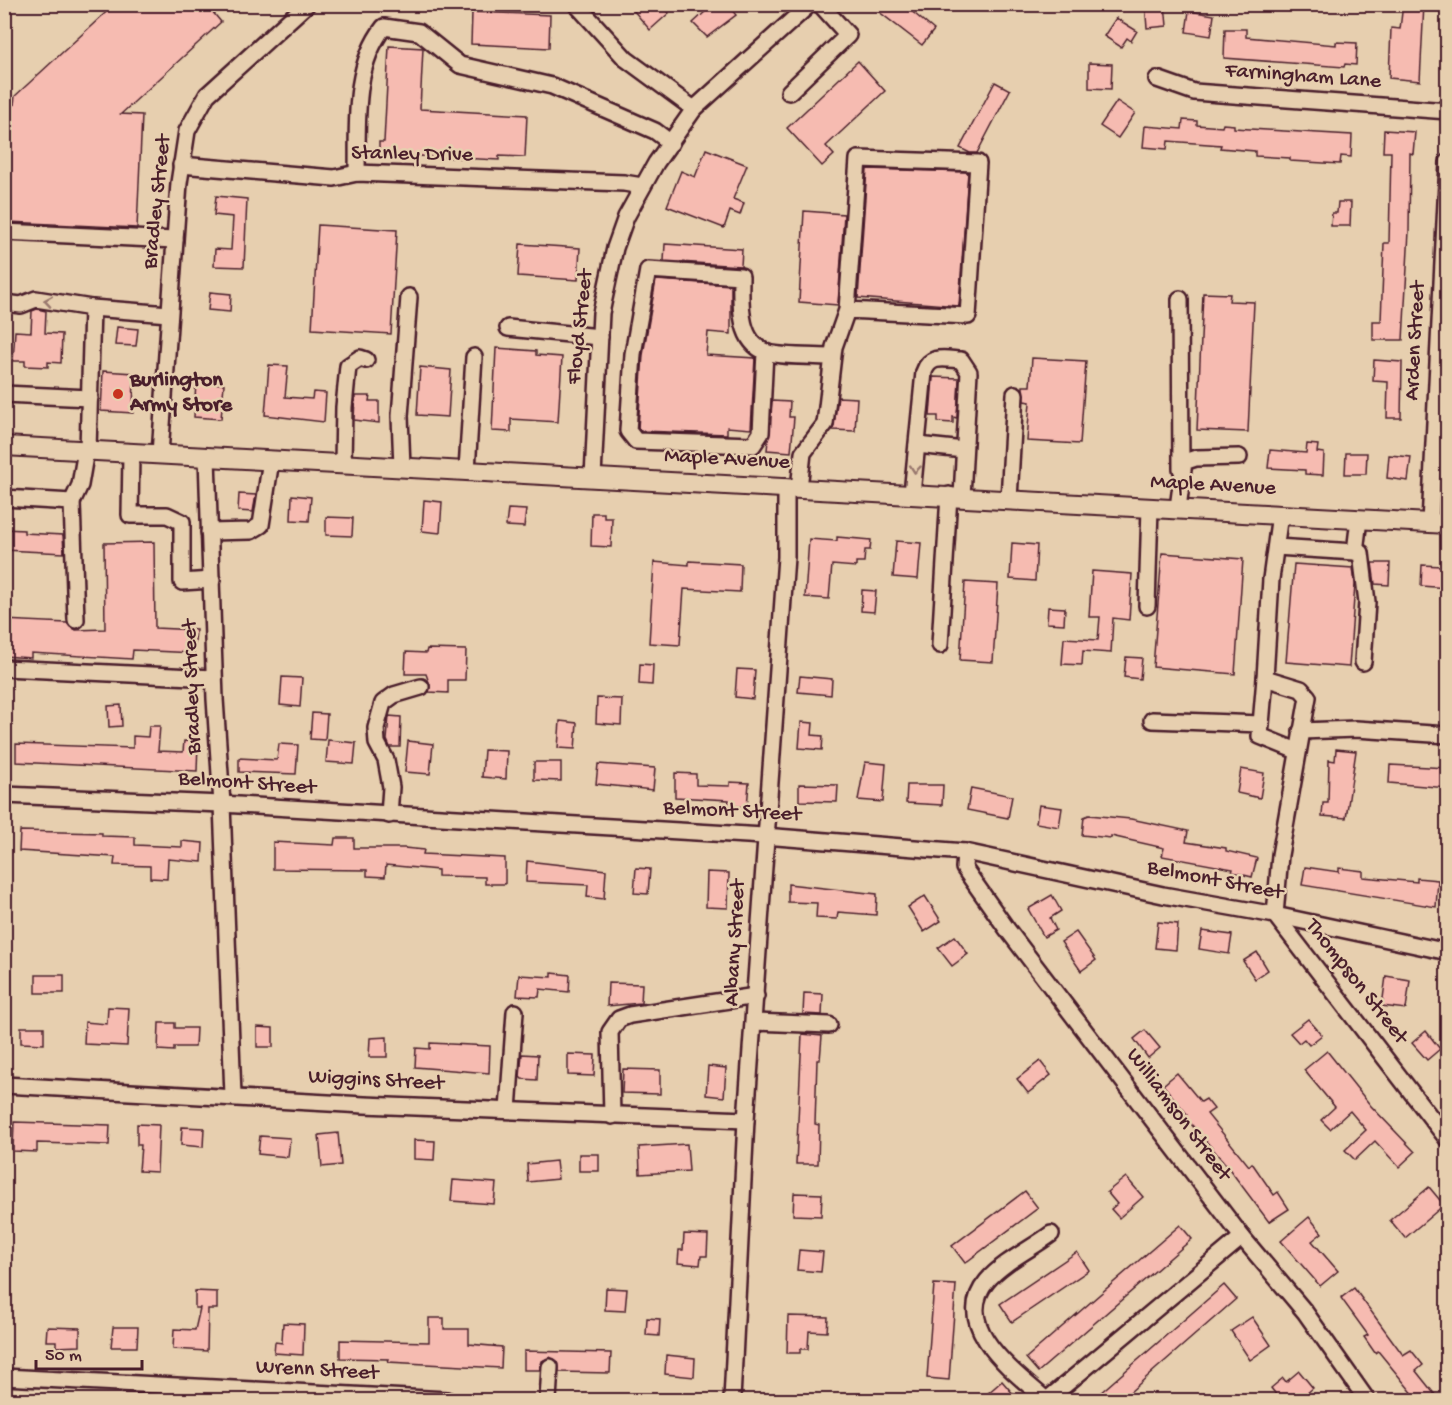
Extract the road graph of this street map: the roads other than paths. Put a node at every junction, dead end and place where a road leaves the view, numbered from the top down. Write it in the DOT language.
graph roads {
  1 [pos="307,4"];
  2 [pos="576,4"];
  3 [pos="810,4"];
  4 [pos="820,4"];
  5 [pos="1157,80"];
  6 [pos="789,92"];
  7 [pos="694,109"];
  8 [pos="1448,111"];
  9 [pos="670,142"];
  10 [pos="1448,162"];
  11 [pos="181,165"];
  12 [pos="357,173"];
  13 [pos="642,186"];
  14 [pos="4,232"];
  15 [pos="175,240"];
  16 [pos="409,297"];
  17 [pos="1180,299"];
  18 [pos="4,303"];
  19 [pos="92,308"];
  20 [pos="847,310"];
  21 [pos="169,314"];
  22 [pos="508,328"];
  23 [pos="600,337"];
  24 [pos="765,352"];
  25 [pos="474,357"];
  26 [pos="832,357"];
  27 [pos="366,360"];
  28 [pos="4,394"];
  29 [pos="1015,394"];
  30 [pos="90,398"];
  31 [pos="917,445"];
  32 [pos="4,446"];
  33 [pos="87,450"];
  34 [pos="964,450"];
  35 [pos="131,454"];
  36 [pos="159,454"];
  37 [pos="207,457"];
  38 [pos="1239,457"];
  39 [pos="271,460"];
  40 [pos="343,464"];
  41 [pos="402,467"];
  42 [pos="1181,469"];
  43 [pos="467,470"];
  44 [pos="592,477"];
  45 [pos="793,488"];
  46 [pos="912,494"];
  47 [pos="955,496"];
  48 [pos="4,498"];
  49 [pos="1009,499"];
  50 [pos="72,502"];
  51 [pos="1150,507"];
  52 [pos="1178,508"];
  53 [pos="1280,514"];
  54 [pos="1359,519"];
  55 [pos="1438,523"];
  56 [pos="209,532"];
  57 [pos="1276,548"];
  58 [pos="1355,552"];
  59 [pos="212,580"];
  60 [pos="1147,606"];
  61 [pos="76,620"];
  62 [pos="940,645"];
  63 [pos="1363,662"];
  64 [pos="4,668"];
  65 [pos="214,678"];
  66 [pos="1265,678"];
  67 [pos="422,687"];
  68 [pos="1152,720"];
  69 [pos="1261,724"];
  70 [pos="1301,731"];
  71 [pos="1448,735"];
  72 [pos="1297,751"];
  73 [pos="4,795"];
  74 [pos="222,804"];
  75 [pos="388,815"];
  76 [pos="764,836"];
  77 [pos="965,852"];
  78 [pos="1275,915"];
  79 [pos="1448,952"];
  80 [pos="756,996"];
  81 [pos="515,1012"];
  82 [pos="754,1022"];
  83 [pos="829,1024"];
  84 [pos="4,1085"];
  85 [pos="233,1096"];
  86 [pos="508,1110"];
  87 [pos="612,1116"];
  88 [pos="746,1120"];
  89 [pos="1448,1140"];
  90 [pos="1051,1234"];
  91 [pos="1242,1237"];
  92 [pos="550,1367"];
  93 [pos="4,1377"];
  94 [pos="447,1401"];
  95 [pos="548,1401"];
  96 [pos="732,1401"];
  97 [pos="1047,1401"];
  98 [pos="1367,1401"];
  1 -- 11 [label="street, Bradley Street"];
  2 -- 7 [label="street"];
  3 -- 7 [label="street, Floyd Street"];
  4 -- 6 [label="street"];
  5 -- 8 [label="street, Farningham Lane"];
  7 -- 9 [label="street, Floyd Street"];
  9 -- 12 [label="street"];
  9 -- 13 [label="street, Floyd Street"];
  10 -- 55 [label="street, Arden Street"];
  11 -- 12 [label="street, Stanley Drive"];
  11 -- 15 [label="street, Bradley Street"];
  12 -- 13 [label="street, Stanley Drive"];
  13 -- 23 [label="street, Floyd Street"];
  14 -- 15 [label="street"];
  15 -- 21 [label="street, Bradley Street"];
  16 -- 41 [label="street"];
  17 -- 42 [label="street"];
  19 -- 18 [label="street, one-way"];
  19 -- 21 [label="street"];
  19 -- 30 [label="street"];
  20 -- 20 [label="street, Albany Street"];
  20 -- 26 [label="street, Albany Street"];
  21 -- 36 [label="street, Bradley Street"];
  22 -- 23 [label="street"];
  23 -- 44 [label="street, Floyd Street"];
  24 -- 24 [label="street"];
  24 -- 26 [label="street"];
  25 -- 43 [label="street"];
  26 -- 45 [label="street, Albany Street"];
  27 -- 40 [label="street"];
  28 -- 30 [label="street"];
  29 -- 49 [label="street"];
  30 -- 33 [label="street"];
  31 -- 34 [label="street"];
  31 -- 34 [label="street"];
  31 -- 46 [label="street, one-way"];
  32 -- 33 [label="main road, Maple Avenue"];
  33 -- 35 [label="main road, Maple Avenue"];
  33 -- 50 [label="street"];
  34 -- 47 [label="street"];
  35 -- 36 [label="main road, Maple Avenue"];
  35 -- 59 [label="street"];
  36 -- 37 [label="main road, Maple Avenue"];
  37 -- 39 [label="main road, Maple Avenue"];
  37 -- 56 [label="street, Bradley Street"];
  38 -- 42 [label="street"];
  39 -- 40 [label="main road, Maple Avenue"];
  39 -- 56 [label="street"];
  40 -- 41 [label="main road, Maple Avenue"];
  41 -- 43 [label="main road, Maple Avenue"];
  42 -- 52 [label="street"];
  43 -- 44 [label="main road, Maple Avenue"];
  44 -- 45 [label="main road, Maple Avenue"];
  45 -- 46 [label="main road, Maple Avenue"];
  45 -- 76 [label="street, Albany Street"];
  46 -- 47 [label="main road, Maple Avenue"];
  47 -- 49 [label="main road, Maple Avenue"];
  47 -- 62 [label="street"];
  48 -- 50 [label="street"];
  49 -- 51 [label="main road, Maple Avenue"];
  50 -- 61 [label="street"];
  51 -- 52 [label="main road, Maple Avenue"];
  51 -- 60 [label="street"];
  52 -- 53 [label="main road, Maple Avenue"];
  53 -- 54 [label="main road, Maple Avenue"];
  53 -- 57 [label="street"];
  54 -- 55 [label="main road, Maple Avenue"];
  54 -- 58 [label="street"];
  56 -- 59 [label="street, Bradley Street"];
  57 -- 58 [label="street"];
  57 -- 66 [label="street"];
  58 -- 63 [label="street"];
  59 -- 65 [label="street, Bradley Street"];
  64 -- 65 [label="street"];
  65 -- 74 [label="street, Bradley Street"];
  66 -- 69 [label="street"];
  66 -- 70 [label="street, Thompson Street"];
  67 -- 75 [label="street"];
  68 -- 69 [label="street"];
  69 -- 72 [label="street"];
  70 -- 71 [label="street"];
  70 -- 72 [label="street, Thompson Street"];
  72 -- 78 [label="street, Thompson Street"];
  73 -- 74 [label="street, Belmont Street"];
  74 -- 75 [label="street, Belmont Street"];
  74 -- 85 [label="street, Bradley Street"];
  75 -- 76 [label="street, Belmont Street"];
  76 -- 77 [label="street, Belmont Street"];
  76 -- 80 [label="street, Albany Street"];
  77 -- 78 [label="street, Belmont Street"];
  77 -- 91 [label="street, Williamson Street"];
  78 -- 79 [label="street, Belmont Street"];
  78 -- 89 [label="street, Thompson Street"];
  80 -- 82 [label="street, Albany Street"];
  80 -- 87 [label="street"];
  81 -- 86 [label="street"];
  82 -- 83 [label="street"];
  82 -- 88 [label="street, Albany Street"];
  84 -- 85 [label="street, Wiggins Street"];
  85 -- 86 [label="street, Wiggins Street"];
  86 -- 87 [label="street, Wiggins Street"];
  87 -- 88 [label="street, Wiggins Street"];
  88 -- 96 [label="street, Albany Street"];
  90 -- 97 [label="street"];
  91 -- 97 [label="street"];
  91 -- 98 [label="street, Williamson Street"];
  92 -- 95 [label="street"];
  93 -- 94 [label="street, Wrenn Street"];
}
